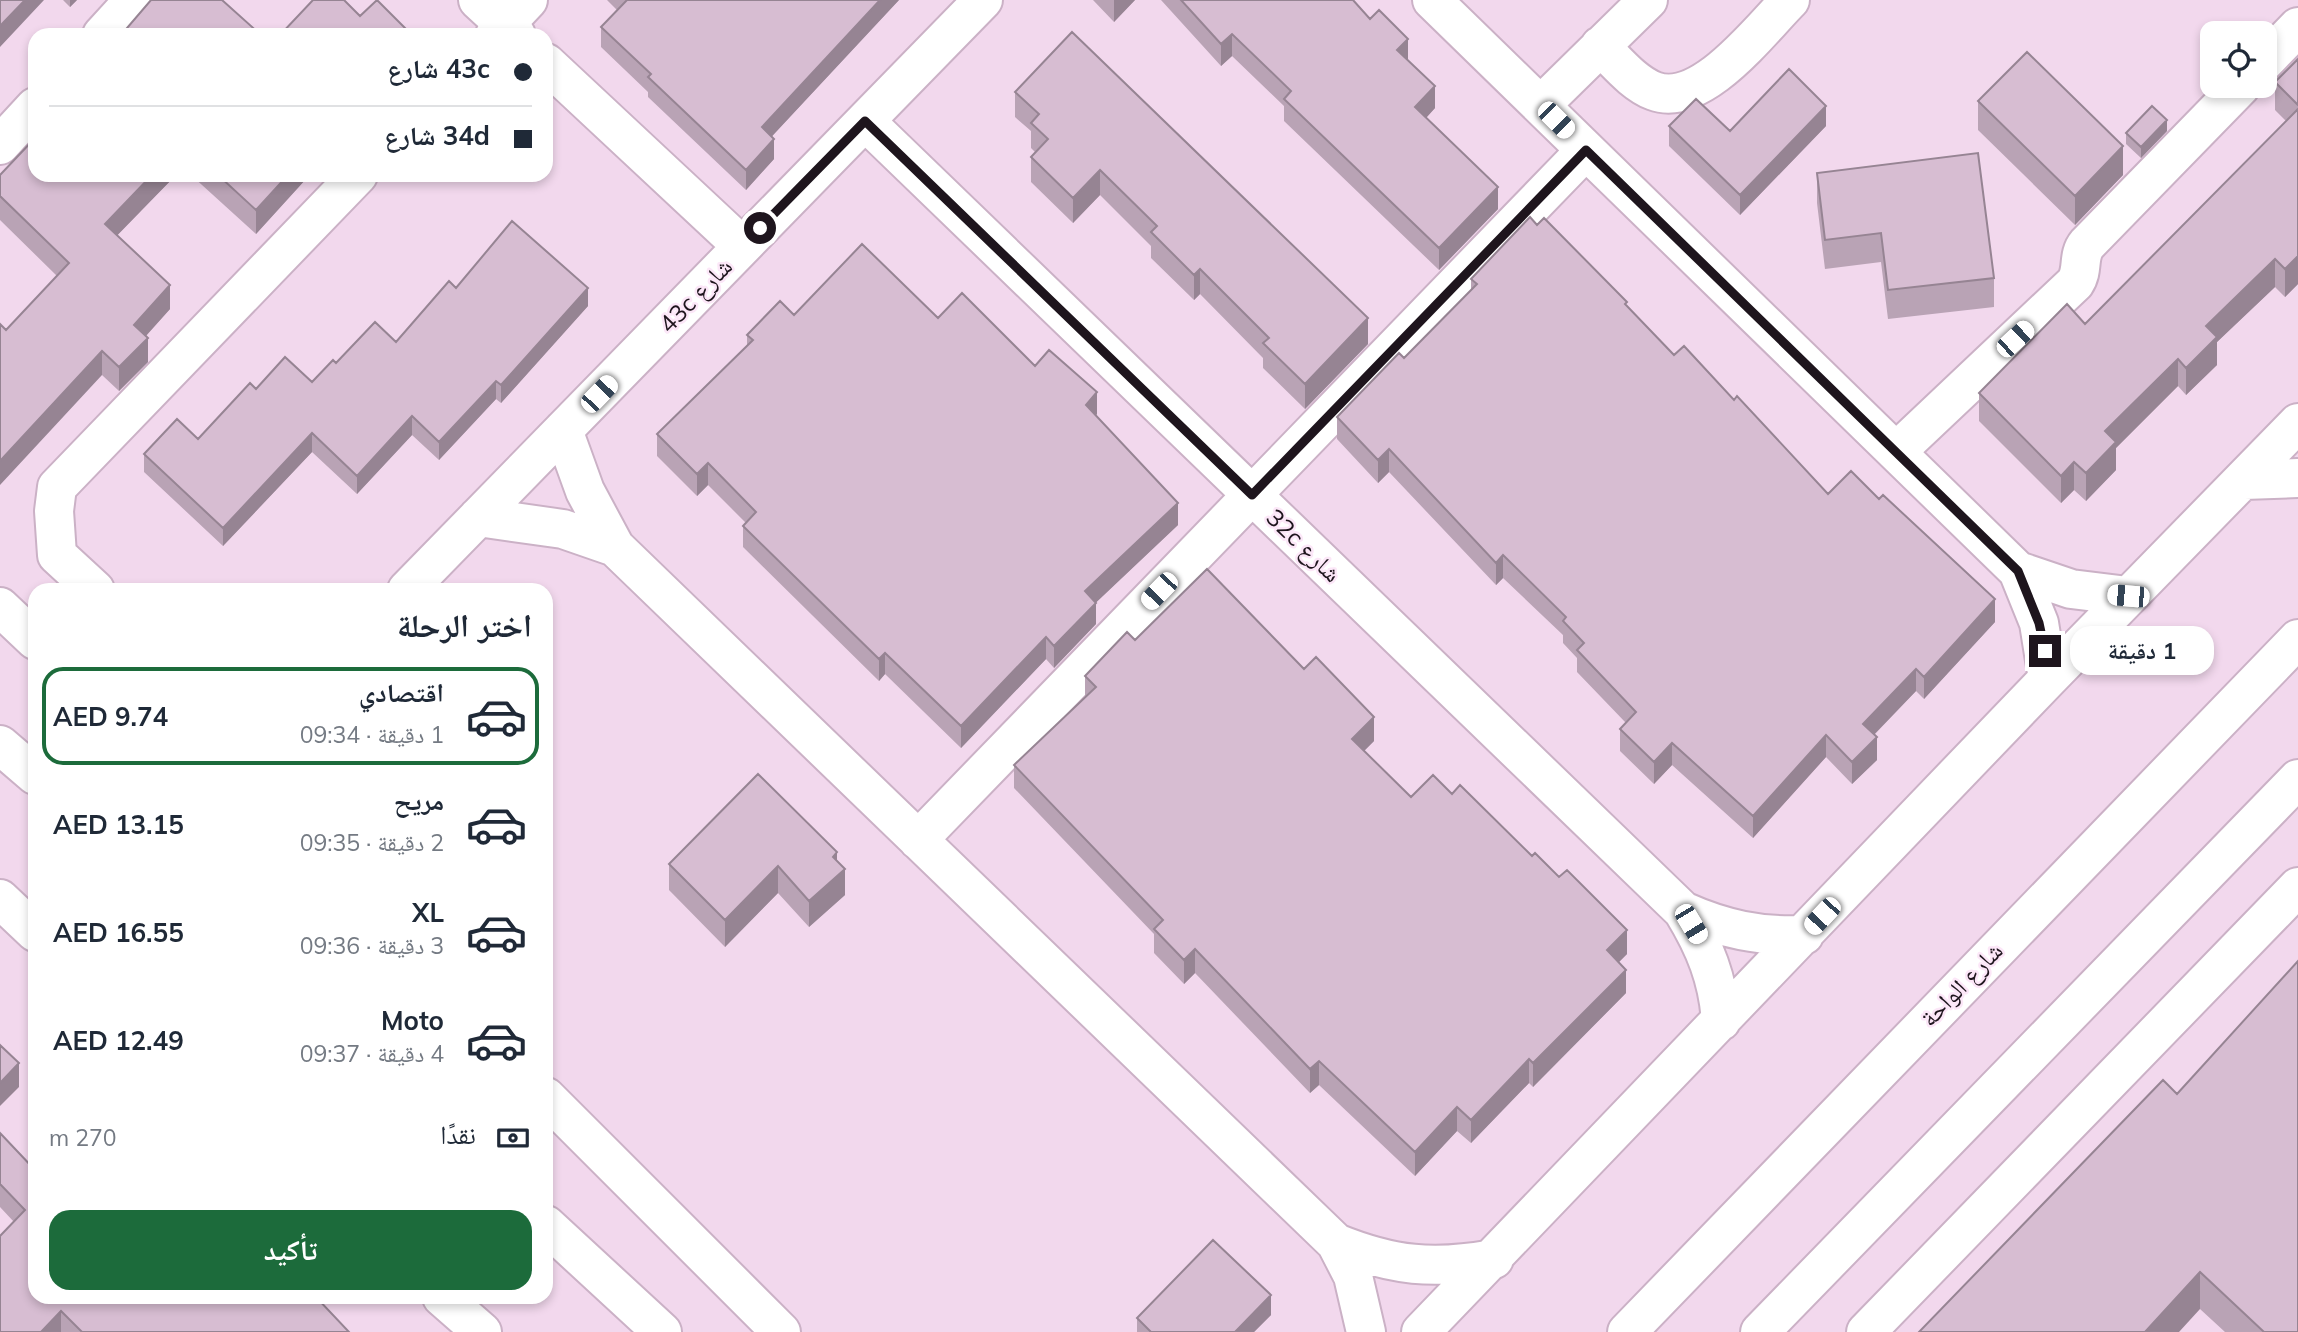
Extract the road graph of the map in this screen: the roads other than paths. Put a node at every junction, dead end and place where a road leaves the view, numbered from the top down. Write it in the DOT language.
graph roads {
  1 [pos="134,0"];
  2 [pos="983,0"];
  3 [pos="1432,0"];
  4 [pos="1648,0"];
  5 [pos="1790,0"];
  6 [pos="2298,27"];
  7 [pos="108,28"];
  8 [pos="1601,46"];
  9 [pos="2277,49"];
  10 [pos="553,70"];
  11 [pos="2229,98"];
  12 [pos="1541,105"];
  13 [pos="28,115"];
  14 [pos="865,121"];
  15 [pos="0,145"];
  16 [pos="1586,150"];
  17 [pos="351,182"];
  18 [pos="743,246"];
  19 [pos="2298,423"];
  20 [pos="563,430"];
  21 [pos="1896,452"];
  22 [pos="2298,478"];
  23 [pos="2244,480"];
  24 [pos="1252,495"];
  25 [pos="478,517"];
  26 [pos="615,547"];
  27 [pos="2018,571"];
  28 [pos="87,583"];
  29 [pos="414,583"];
  30 [pos="2128,596"];
  31 [pos="0,607"];
  32 [pos="28,633"];
  33 [pos="2298,639"];
  34 [pos="2048,679"];
  35 [pos="0,745"];
  36 [pos="28,769"];
  37 [pos="2298,779"];
  38 [pos="2298,789"];
  39 [pos="2263,814"];
  40 [pos="918,840"];
  41 [pos="2298,887"];
  42 [pos="0,899"];
  43 [pos="1683,911"];
  44 [pos="28,925"];
  45 [pos="1804,935"];
  46 [pos="1721,1021"];
  47 [pos="553,1104"];
  48 [pos="553,1231"];
  49 [pos="1336,1243"];
  50 [pos="1494,1259"];
  51 [pos="450,1304"];
  52 [pos="482,1332"];
  53 [pos="662,1332"];
  54 [pos="781,1332"];
  55 [pos="1366,1332"];
  56 [pos="1421,1332"];
  57 [pos="1627,1332"];
  58 [pos="1760,1332"];
  59 [pos="1866,1332"];
  1 -- 7 [label="street"];
  2 -- 14 [label="street, 43c شارع"];
  3 -- 12 [label="street"];
  4 -- 8 [label="street"];
  5 -- 8 [label="street"];
  6 -- 9 [label="street"];
  8 -- 12 [label="street"];
  10 -- 18 [label="street"];
  11 -- 21 [label="street"];
  12 -- 16 [label="street"];
  13 -- 15 [label="street"];
  14 -- 18 [label="street, 43c شارع"];
  14 -- 24 [label="street, 32c شارع"];
  16 -- 21 [label="street"];
  16 -- 24 [label="street"];
  17 -- 28 [label="street"];
  18 -- 20 [label="street, 43c شارع"];
  19 -- 23 [label="street"];
  20 -- 25 [label="street, 43c شارع"];
  20 -- 26 [label="street"];
  21 -- 27 [label="street"];
  22 -- 23 [label="street"];
  23 -- 30 [label="street"];
  24 -- 40 [label="street"];
  24 -- 43 [label="street, 32c شارع"];
  25 -- 26 [label="street"];
  25 -- 29 [label="street, 43c شارع"];
  26 -- 40 [label="street"];
  27 -- 30 [label="street"];
  27 -- 34 [label="street"];
  30 -- 34 [label="street"];
  31 -- 32 [label="street"];
  33 -- 57 [label="street, شارع الواحة"];
  34 -- 45 [label="street"];
  35 -- 36 [label="street"];
  37 -- 39 [label="street"];
  38 -- 39 [label="street"];
  39 -- 58 [label="street"];
  40 -- 49 [label="street"];
  41 -- 59 [label="street"];
  42 -- 44 [label="street"];
  43 -- 45 [label="street, 32c شارع"];
  43 -- 46 [label="street, 32c شارع"];
  45 -- 46 [label="street"];
  46 -- 50 [label="street"];
  47 -- 54 [label="street"];
  48 -- 53 [label="street"];
  49 -- 50 [label="street"];
  49 -- 55 [label="street"];
  50 -- 56 [label="street"];
  51 -- 52 [label="street"];
}
